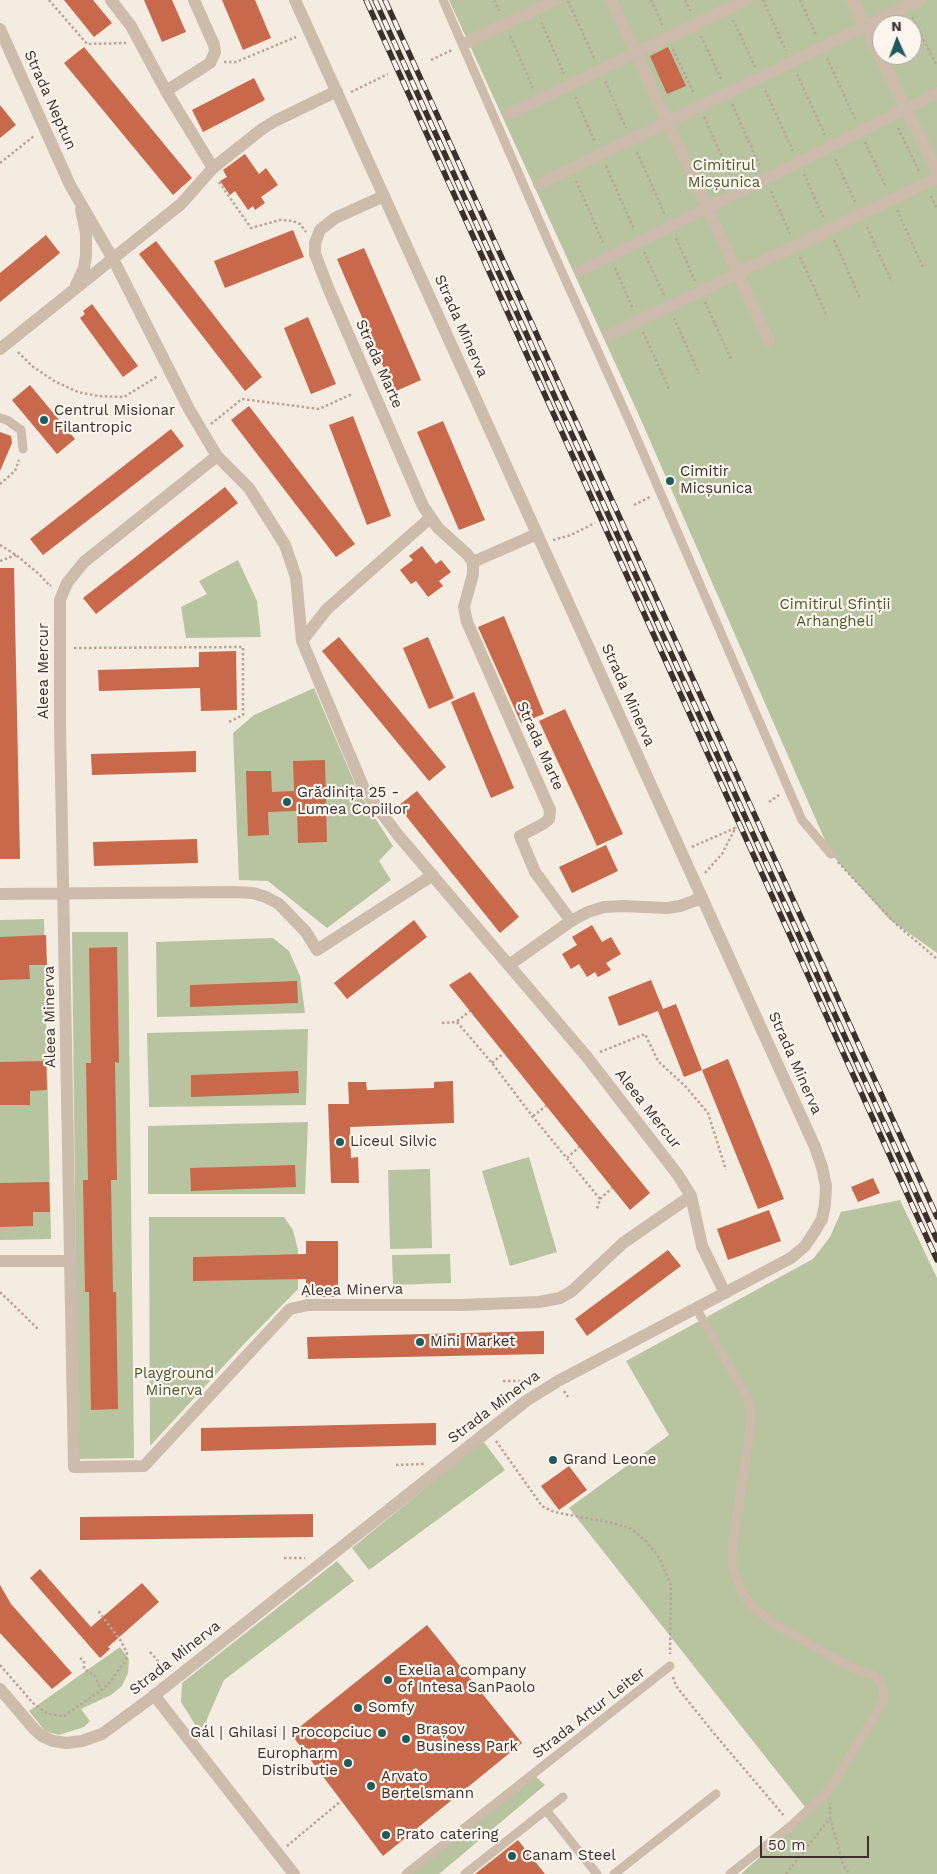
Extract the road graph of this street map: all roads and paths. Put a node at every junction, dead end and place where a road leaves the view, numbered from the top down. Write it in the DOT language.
graph roads {
  1 [pos="49,0"];
  2 [pos="111,0"];
  3 [pos="194,0"];
  4 [pos="295,0"];
  5 [pos="443,0"];
  6 [pos="494,0"];
  7 [pos="555,0"];
  8 [pos="568,0"];
  9 [pos="611,0"];
  10 [pos="685,0"];
  11 [pos="746,0"];
  12 [pos="852,0"];
  13 [pos="920,0"];
  14 [pos="907,6"];
  15 [pos="536,10"];
  16 [pos="505,24"];
  17 [pos="696,24"];
  18 [pos="865,26"];
  19 [pos="0,29"];
  20 [pos="292,38"];
  21 [pos="140,43"];
  22 [pos="466,44"];
  23 [pos="636,53"];
  24 [pos="431,60"];
  25 [pos="210,63"];
  26 [pos="937,66"];
  27 [pos="600,71"];
  28 [pos="388,74"];
  29 [pos="570,85"];
  30 [pos="166,90"];
  31 [pos="337,91"];
  32 [pos="727,93"];
  33 [pos="937,93"];
  34 [pos="539,100"];
  35 [pos="906,109"];
  36 [pos="509,114"];
  37 [pos="668,121"];
  38 [pos="45,128"];
  39 [pos="631,139"];
  40 [pos="600,154"];
  41 [pos="0,162"];
  42 [pos="213,168"];
  43 [pos="570,169"];
  44 [pos="937,170"];
  45 [pos="765,178"];
  46 [pos="937,178"];
  47 [pos="539,184"];
  48 [pos="70,185"];
  49 [pos="384,196"];
  50 [pos="707,207"];
  51 [pos="670,226"];
  52 [pos="640,241"];
  53 [pos="315,243"];
  54 [pos="795,246"];
  55 [pos="609,256"];
  56 [pos="113,259"];
  57 [pos="580,271"];
  58 [pos="738,273"];
  59 [pos="73,289"];
  60 [pos="700,291"];
  61 [pos="668,306"];
  62 [pos="826,314"];
  63 [pos="638,321"];
  64 [pos="608,335"];
  65 [pos="769,341"];
  66 [pos="4,345"];
  67 [pos="731,359"];
  68 [pos="169,370"];
  69 [pos="699,374"];
  70 [pos="669,389"];
  71 [pos="352,394"];
  72 [pos="0,418"];
  73 [pos="202,431"];
  74 [pos="23,449"];
  75 [pos="217,456"];
  76 [pos="0,484"];
  77 [pos="660,492"];
  78 [pos="634,505"];
  79 [pos="430,518"];
  80 [pos="595,523"];
  81 [pos="539,538"];
  82 [pos="0,545"];
  83 [pos="16,555"];
  84 [pos="0,561"];
  85 [pos="473,562"];
  86 [pos="67,583"];
  87 [pos="302,641"];
  88 [pos="60,649"];
  89 [pos="227,723"];
  90 [pos="681,852"];
  91 [pos="831,854"];
  92 [pos="433,875"];
  93 [pos="696,883"];
  94 [pos="0,894"];
  95 [pos="64,894"];
  96 [pos="702,898"];
  97 [pos="571,922"];
  98 [pos="937,959"];
  99 [pos="509,965"];
  100 [pos="470,1011"];
  101 [pos="457,1022"];
  102 [pos="442,1023"];
  103 [pos="504,1054"];
  104 [pos="587,1057"];
  105 [pos="492,1063"];
  106 [pos="546,1106"];
  107 [pos="533,1117"];
  108 [pos="579,1147"];
  109 [pos="567,1158"];
  110 [pos="726,1170"];
  111 [pos="612,1188"];
  112 [pos="690,1196"];
  113 [pos="600,1199"];
  114 [pos="597,1209"];
  115 [pos="0,1261"];
  116 [pos="70,1261"];
  117 [pos="0,1292"];
  118 [pos="725,1293"];
  119 [pos="696,1308"];
  120 [pos="38,1328"];
  121 [pos="503,1381"];
  122 [pos="532,1381"];
  123 [pos="487,1430"];
  124 [pos="396,1464"];
  125 [pos="436,1471"];
  126 [pos="284,1558"];
  127 [pos="320,1564"];
  128 [pos="97,1609"];
  129 [pos="80,1658"];
  130 [pos="0,1665"];
  131 [pos="670,1666"];
  132 [pos="0,1689"];
  133 [pos="101,1690"];
  134 [pos="154,1695"];
  135 [pos="32,1703"];
  136 [pos="38,1711"];
  137 [pos="830,1789"];
  138 [pos="716,1794"];
  139 [pos="562,1797"];
  140 [pos="341,1801"];
  141 [pos="546,1810"];
  142 [pos="830,1818"];
  143 [pos="792,1825"];
  144 [pos="278,1854"];
  145 [pos="294,1874"];
  146 [pos="406,1874"];
  147 [pos="465,1874"];
  148 [pos="597,1874"];
  149 [pos="614,1874"];
  150 [pos="730,1874"];
  151 [pos="786,1874"];
  152 [pos="849,1874"];
  1 -- 21 [label="path"];
  2 -- 21 [label="street"];
  3 -- 25 [label="street"];
  4 -- 31 [label="street, Strada Minerva"];
  5 -- 22 [label="lane"];
  6 -- 16 [label="path"];
  7 -- 15 [label="street"];
  8 -- 27 [label="path"];
  9 -- 23 [label="street"];
  10 -- 17 [label="path"];
  11 -- 17 [label="street"];
  12 -- 18 [label="street"];
  13 -- 14 [label="street"];
  14 -- 18 [label="street"];
  14 -- 26 [label="path"];
  15 -- 16 [label="street"];
  15 -- 29 [label="path"];
  16 -- 22 [label="street"];
  16 -- 34 [label="path"];
  17 -- 23 [label="street"];
  17 -- 32 [label="path"];
  18 -- 32 [label="street"];
  18 -- 35 [label="street"];
  19 -- 38 [label="street, Strada Neptun"];
  20 -- 25 [label="path"];
  21 -- 30 [label="street"];
  22 -- 24 [label="path"];
  22 -- 77 [label="lane"];
  23 -- 27 [label="street"];
  23 -- 37 [label="street"];
  25 -- 30 [label="street"];
  27 -- 29 [label="street"];
  27 -- 39 [label="path"];
  28 -- 31 [label="path"];
  29 -- 34 [label="street"];
  29 -- 40 [label="path"];
  30 -- 42 [label="street"];
  31 -- 42 [label="street, Strada Neptun"];
  31 -- 49 [label="street, Strada Minerva"];
  32 -- 37 [label="street"];
  32 -- 45 [label="path"];
  33 -- 35 [label="street"];
  34 -- 36 [label="street"];
  35 -- 44 [label="street"];
  35 -- 45 [label="street"];
  37 -- 39 [label="street"];
  37 -- 50 [label="street"];
  38 -- 41 [label="path"];
  38 -- 48 [label="street, Strada Neptun"];
  39 -- 40 [label="street"];
  39 -- 51 [label="path"];
  40 -- 43 [label="street"];
  40 -- 52 [label="path"];
  42 -- 53 [label="path"];
  42 -- 56 [label="street, Strada Neptun"];
  43 -- 47 [label="street"];
  43 -- 55 [label="path"];
  45 -- 50 [label="street"];
  45 -- 54 [label="path"];
  46 -- 54 [label="street"];
  48 -- 56 [label="street, Strada Neptun"];
  48 -- 59 [label="street, Strada Neptun"];
  49 -- 53 [label="street"];
  49 -- 81 [label="street, Strada Minerva"];
  50 -- 51 [label="street"];
  50 -- 58 [label="street"];
  51 -- 52 [label="street"];
  51 -- 60 [label="path"];
  52 -- 55 [label="street"];
  52 -- 61 [label="path"];
  53 -- 79 [label="street, Strada Marte"];
  54 -- 58 [label="street"];
  54 -- 62 [label="path"];
  55 -- 57 [label="street"];
  55 -- 63 [label="path"];
  56 -- 59 [label="street, Strada Neptun"];
  56 -- 68 [label="street, Aleea Mercur"];
  58 -- 60 [label="street"];
  58 -- 65 [label="street"];
  59 -- 66 [label="street, Strada Neptun"];
  60 -- 61 [label="street"];
  60 -- 67 [label="path"];
  61 -- 63 [label="street"];
  61 -- 69 [label="path"];
  63 -- 64 [label="street"];
  63 -- 70 [label="path"];
  66 -- 68 [label="path"];
  68 -- 73 [label="street, Aleea Mercur"];
  71 -- 73 [label="path"];
  72 -- 74 [label="lane"];
  73 -- 75 [label="street, Aleea Mercur"];
  74 -- 76 [label="path"];
  75 -- 86 [label="street, Aleea Mercur"];
  75 -- 87 [label="street, Aleea Mercur"];
  77 -- 78 [label="path"];
  77 -- 91 [label="lane"];
  79 -- 85 [label="street, Strada Marte"];
  79 -- 87 [label="street"];
  80 -- 81 [label="path"];
  81 -- 85 [label="street"];
  81 -- 90 [label="street, Strada Minerva"];
  82 -- 83 [label="path"];
  83 -- 84 [label="path"];
  83 -- 86 [label="path"];
  85 -- 97 [label="street, Strada Marte"];
  86 -- 88 [label="street, Aleea Mercur"];
  87 -- 92 [label="street, Aleea Mercur"];
  88 -- 89 [label="path"];
  88 -- 95 [label="street, Aleea Mercur"];
  90 -- 93 [label="street, Strada Minerva"];
  90 -- 93 [label="path"];
  91 -- 98 [label="path"];
  92 -- 95 [label="street"];
  92 -- 99 [label="street, Aleea Mercur"];
  93 -- 96 [label="street, Strada Minerva"];
  94 -- 95 [label="street"];
  95 -- 116 [label="street, Aleea Minerva"];
  96 -- 97 [label="street"];
  96 -- 118 [label="street, Strada Minerva"];
  97 -- 99 [label="street"];
  99 -- 104 [label="street, Aleea Mercur"];
  100 -- 101 [label="path"];
  101 -- 102 [label="path"];
  101 -- 105 [label="path"];
  103 -- 105 [label="path"];
  104 -- 110 [label="path"];
  104 -- 112 [label="street, Aleea Mercur"];
  105 -- 107 [label="path"];
  106 -- 107 [label="path"];
  107 -- 109 [label="path"];
  108 -- 109 [label="path"];
  109 -- 113 [label="path"];
  111 -- 113 [label="path"];
  112 -- 116 [label="street, Aleea Minerva"];
  112 -- 118 [label="street, Aleea Mercur"];
  113 -- 114 [label="path"];
  115 -- 116 [label="street"];
  117 -- 120 [label="path"];
  118 -- 119 [label="street, Strada Minerva"];
  119 -- 123 [label="street, Strada Minerva"];
  119 -- 137 [label="lane"];
  121 -- 122 [label="path"];
  123 -- 125 [label="street, Strada Minerva"];
  123 -- 131 [label="path"];
  124 -- 125 [label="path"];
  125 -- 127 [label="street, Strada Minerva"];
  126 -- 127 [label="path"];
  127 -- 134 [label="street, Strada Minerva"];
  128 -- 133 [label="path"];
  129 -- 133 [label="path"];
  130 -- 135 [label="path"];
  131 -- 143 [label="path"];
  131 -- 146 [label="lane, Strada Artur Leiter"];
  132 -- 134 [label="street, Strada Minerva"];
  133 -- 135 [label="path"];
  134 -- 144 [label="street"];
  135 -- 136 [label="path"];
  137 -- 142 [label="path"];
  137 -- 143 [label="lane"];
  138 -- 149 [label="lane"];
  139 -- 141 [label="lane"];
  140 -- 144 [label="path"];
  141 -- 147 [label="lane"];
  141 -- 148 [label="lane"];
  142 -- 151 [label="path"];
  142 -- 152 [label="path"];
  143 -- 150 [label="lane"];
  144 -- 145 [label="street"];
}
